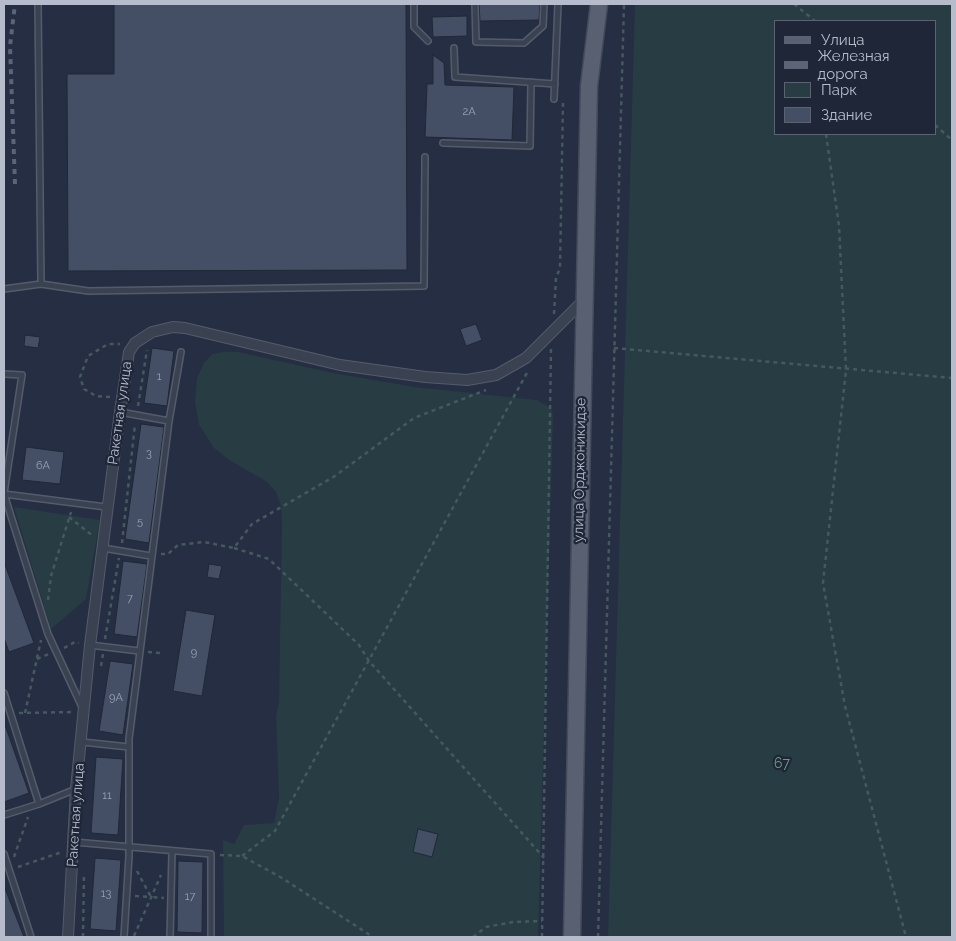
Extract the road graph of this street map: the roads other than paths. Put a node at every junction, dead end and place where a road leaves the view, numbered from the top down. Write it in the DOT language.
graph roads {
  1 [pos="38,4"];
  2 [pos="414,4"];
  3 [pos="475,4"];
  4 [pos="544,4"];
  5 [pos="558,4"];
  6 [pos="599,4"];
  7 [pos="428,41"];
  8 [pos="454,48"];
  9 [pos="531,82"];
  10 [pos="555,84"];
  11 [pos="554,99"];
  12 [pos="442,143"];
  13 [pos="425,157"];
  14 [pos="41,284"];
  15 [pos="4,289"];
  16 [pos="583,301"];
  17 [pos="181,352"];
  18 [pos="4,374"];
  19 [pos="120,412"];
  20 [pos="169,421"];
  21 [pos="4,494"];
  22 [pos="106,507"];
  23 [pos="103,548"];
  24 [pos="151,556"];
  25 [pos="90,645"];
  26 [pos="139,651"];
  27 [pos="4,693"];
  28 [pos="84,712"];
  29 [pos="82,742"];
  30 [pos="129,747"];
  31 [pos="76,789"];
  32 [pos="39,804"];
  33 [pos="4,815"];
  34 [pos="73,845"];
  35 [pos="129,848"];
  36 [pos="172,852"];
  37 [pos="4,854"];
  38 [pos="31,937"];
  39 [pos="68,937"];
  40 [pos="124,937"];
  41 [pos="170,937"];
  42 [pos="211,937"];
  43 [pos="572,937"];
  1 -- 14 [label="lane"];
  2 -- 7 [label="lane"];
  3 -- 4 [label="lane"];
  5 -- 10 [label="lane"];
  6 -- 16 [label="main road, улица Орджоникидзе"];
  8 -- 9 [label="lane"];
  9 -- 10 [label="lane"];
  9 -- 12 [label="lane"];
  10 -- 11 [label="lane"];
  13 -- 14 [label="lane"];
  14 -- 15 [label="lane"];
  16 -- 19 [label="street, Ракетная улица"];
  16 -- 43 [label="main road, улица Орджоникидзе"];
  17 -- 20 [label="lane"];
  18 -- 21 [label="lane"];
  19 -- 20 [label="lane"];
  19 -- 22 [label="street, Ракетная улица"];
  20 -- 24 [label="lane"];
  21 -- 22 [label="lane"];
  21 -- 28 [label="lane"];
  22 -- 23 [label="street, Ракетная улица"];
  23 -- 24 [label="lane"];
  23 -- 25 [label="street, Ракетная улица"];
  24 -- 26 [label="lane"];
  25 -- 26 [label="lane"];
  25 -- 28 [label="street, Ракетная улица"];
  26 -- 30 [label="lane"];
  27 -- 32 [label="lane"];
  28 -- 29 [label="street, Ракетная улица"];
  29 -- 30 [label="lane"];
  29 -- 31 [label="street, Ракетная улица"];
  30 -- 35 [label="lane"];
  31 -- 32 [label="lane"];
  31 -- 34 [label="street, Ракетная улица"];
  32 -- 33 [label="lane"];
  34 -- 35 [label="lane"];
  34 -- 39 [label="street, Ракетная улица"];
  35 -- 36 [label="lane"];
  35 -- 40 [label="lane"];
  36 -- 41 [label="lane"];
  36 -- 42 [label="lane"];
  37 -- 38 [label="lane"];
}
